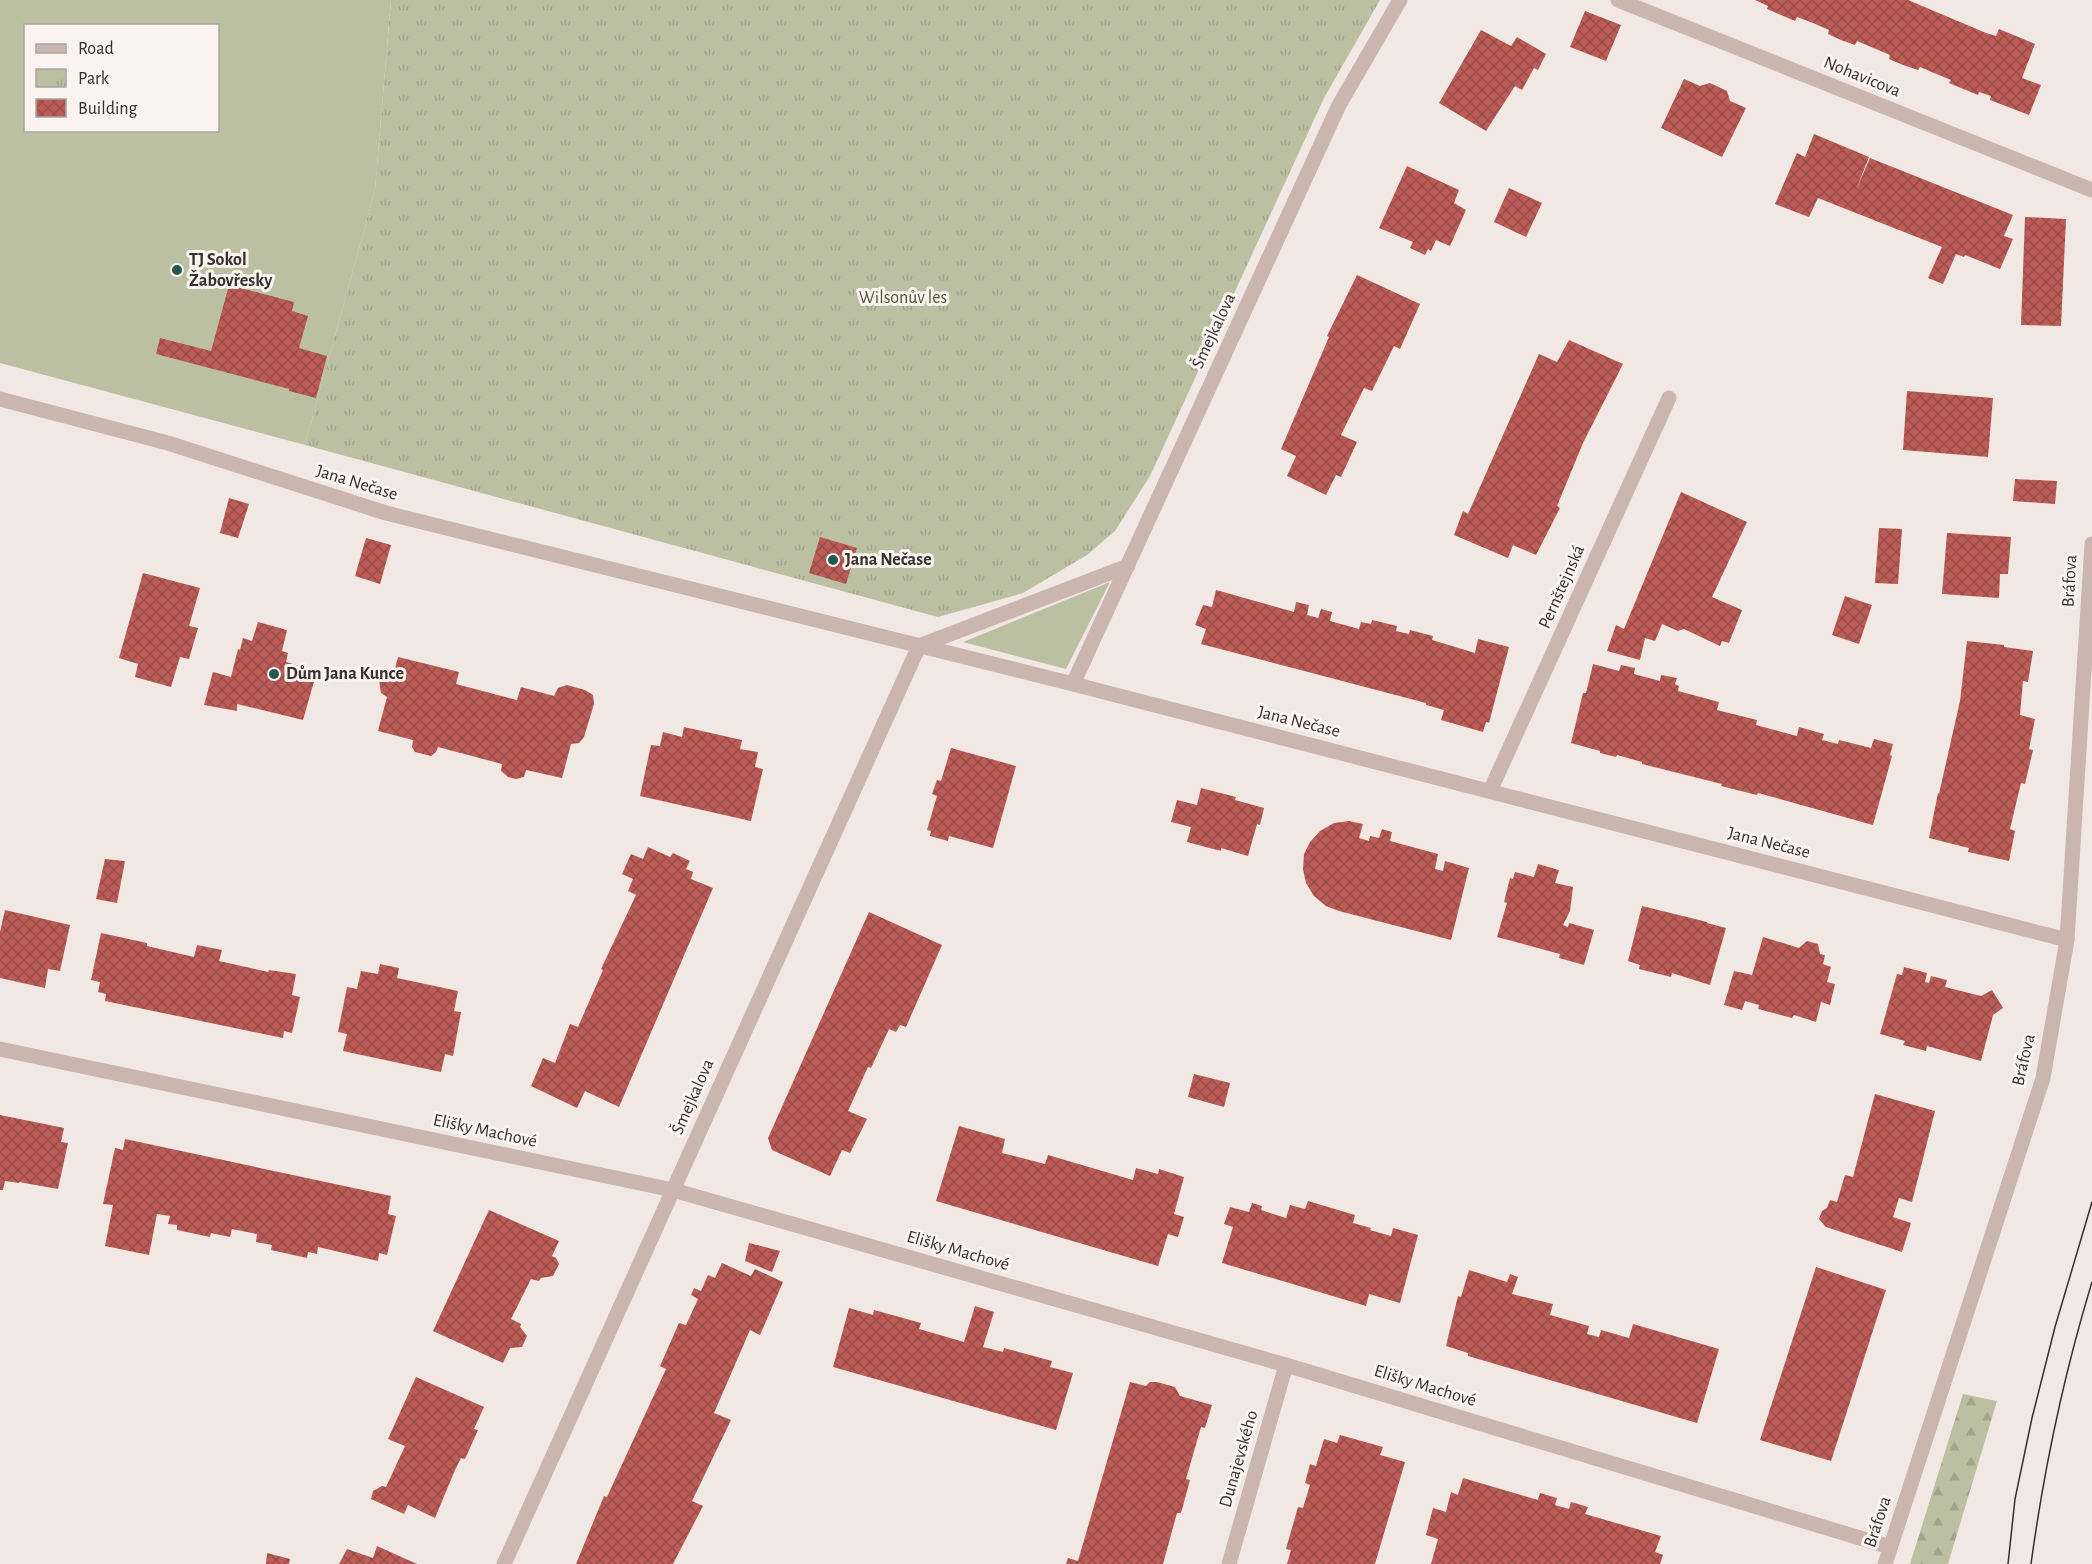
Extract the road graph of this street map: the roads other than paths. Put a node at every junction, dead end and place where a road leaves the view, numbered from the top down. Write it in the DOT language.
graph roads {
  1 [pos="1400,0"];
  2 [pos="1618,0"];
  3 [pos="2092,190"];
  4 [pos="0,399"];
  5 [pos="1669,399"];
  6 [pos="2092,544"];
  7 [pos="1128,566"];
  8 [pos="919,646"];
  9 [pos="1073,684"];
  10 [pos="1490,791"];
  11 [pos="2067,940"];
  12 [pos="0,1049"];
  13 [pos="673,1190"];
  14 [pos="1286,1365"];
  15 [pos="1890,1547"];
  16 [pos="504,1564"];
  17 [pos="1229,1564"];
  18 [pos="1885,1564"];
  1 -- 7 [label="street, Šmejkalova"];
  2 -- 3 [label="street, Nohavicova"];
  4 -- 8 [label="street, Jana Nečase"];
  5 -- 10 [label="street, Pernštejnská"];
  6 -- 11 [label="street, Bráfova"];
  7 -- 8 [label="street"];
  7 -- 9 [label="street, Šmejkalova"];
  8 -- 9 [label="street, Jana Nečase"];
  8 -- 13 [label="street, Šmejkalova"];
  9 -- 10 [label="street, Jana Nečase"];
  10 -- 11 [label="street, Jana Nečase"];
  11 -- 15 [label="street, Bráfova"];
  12 -- 13 [label="street, Elišky Machové"];
  13 -- 14 [label="street, Elišky Machové"];
  13 -- 16 [label="street, Šmejkalova"];
  14 -- 15 [label="street, Elišky Machové"];
  14 -- 17 [label="street, Dunajevského"];
  15 -- 18 [label="street, Bráfova"];
}
